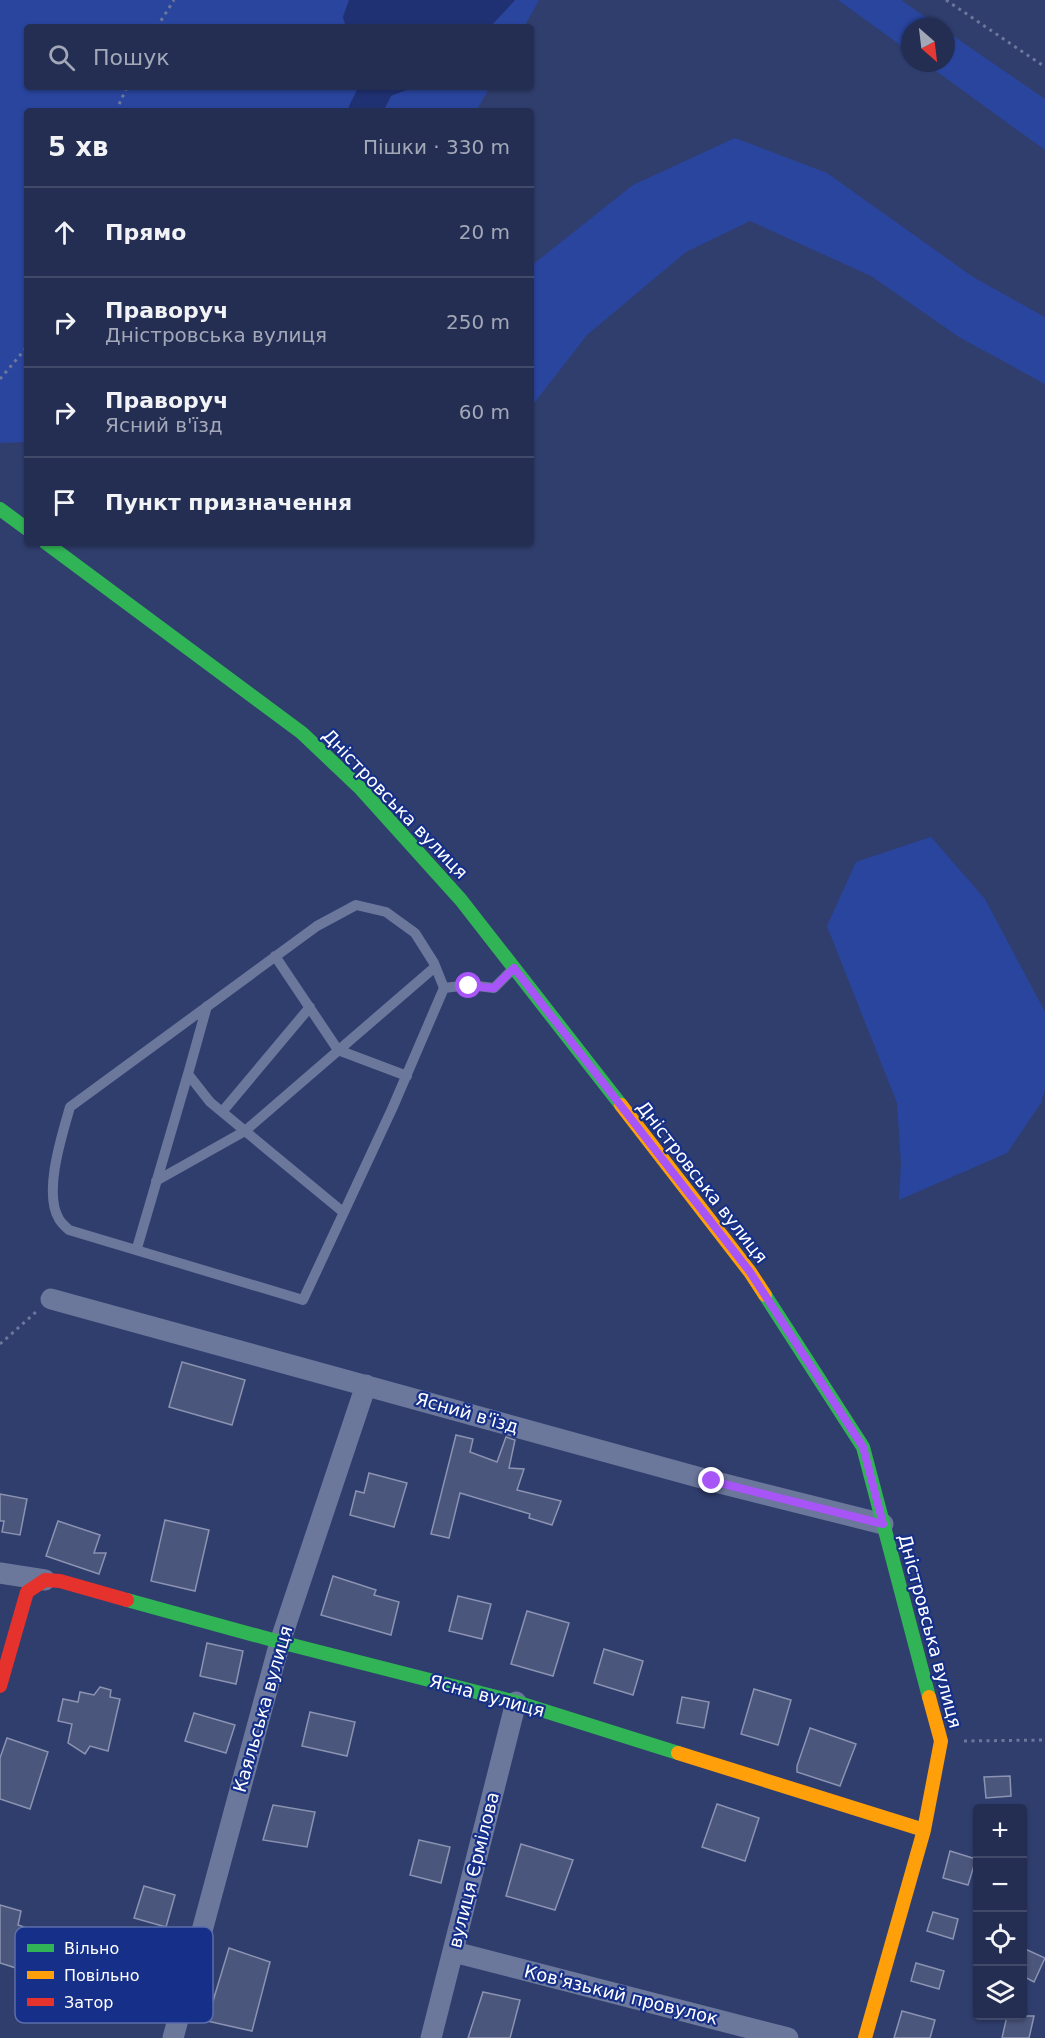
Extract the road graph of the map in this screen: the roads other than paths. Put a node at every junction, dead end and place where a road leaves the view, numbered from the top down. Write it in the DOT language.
graph roads {
  1 [pos="0,509"];
  2 [pos="24,527"];
  3 [pos="50,546"];
  4 [pos="275,956"];
  5 [pos="435,967"];
  6 [pos="514,968"];
  7 [pos="444,988"];
  8 [pos="207,1006"];
  9 [pos="310,1007"];
  10 [pos="338,1050"];
  11 [pos="188,1074"];
  12 [pos="406,1076"];
  13 [pos="222,1112"];
  14 [pos="245,1131"];
  15 [pos="156,1181"];
  16 [pos="343,1212"];
  17 [pos="137,1248"];
  18 [pos="51,1299"];
  19 [pos="366,1385"];
  20 [pos="883,1524"];
  21 [pos="0,1573"];
  22 [pos="45,1580"];
  23 [pos="280,1642"];
  24 [pos="0,1686"];
  25 [pos="516,1702"];
  26 [pos="924,1830"];
  27 [pos="203,1927"];
  28 [pos="454,1952"];
  29 [pos="177,2023"];
  30 [pos="173,2038"];
  31 [pos="431,2038"];
  32 [pos="788,2038"];
  33 [pos="865,2038"];
  1 -- 2 [label="street"];
  3 -- 6 [label="street, Дністровська вулиця"];
  4 -- 5 [label="lane"];
  4 -- 8 [label="lane"];
  4 -- 9 [label="lane"];
  5 -- 7 [label="lane"];
  5 -- 10 [label="lane"];
  6 -- 7 [label="lane"];
  6 -- 20 [label="street, Дністровська вулиця"];
  7 -- 12 [label="lane"];
  8 -- 11 [label="lane"];
  8 -- 17 [label="lane"];
  9 -- 10 [label="lane"];
  9 -- 13 [label="lane"];
  10 -- 12 [label="lane"];
  10 -- 14 [label="lane"];
  11 -- 13 [label="lane"];
  11 -- 15 [label="lane"];
  12 -- 16 [label="lane"];
  13 -- 14 [label="lane"];
  14 -- 15 [label="lane"];
  14 -- 16 [label="lane"];
  15 -- 17 [label="lane"];
  16 -- 17 [label="lane"];
  18 -- 19 [label="street, Ясний в'їзд"];
  19 -- 20 [label="street, Ясний в'їзд"];
  19 -- 23 [label="street, Каяльська вулиця"];
  20 -- 26 [label="street, Дністровська вулиця"];
  21 -- 22 [label="street, Ясна вулиця"];
  22 -- 23 [label="street, Ясна вулиця"];
  22 -- 24 [label="street"];
  23 -- 25 [label="street, Ясна вулиця"];
  23 -- 27 [label="street, Каяльська вулиця"];
  25 -- 26 [label="street, Ясна вулиця"];
  25 -- 28 [label="street, вулиця Єрмілова"];
  26 -- 33 [label="street, Дністровська вулиця"];
  28 -- 31 [label="street, вулиця Єрмілова"];
  28 -- 32 [label="street, Ков'язький провулок"];
  29 -- 30 [label="street, Каяльська вулиця"];
}
